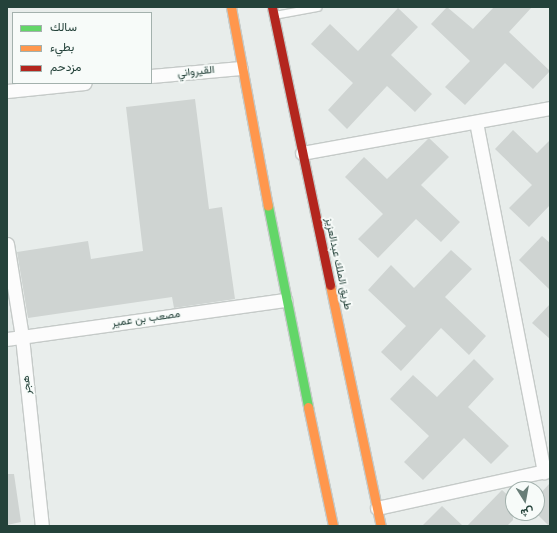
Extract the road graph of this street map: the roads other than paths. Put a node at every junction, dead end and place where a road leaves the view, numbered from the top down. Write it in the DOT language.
graph roads {
  1 [pos="231,7"];
  2 [pos="316,7"];
  3 [pos="273,11"];
  4 [pos="241,68"];
  5 [pos="152,76"];
  6 [pos="75,84"];
  7 [pos="7,91"];
  8 [pos="550,108"];
  9 [pos="476,122"];
  10 [pos="302,153"];
  11 [pos="7,244"];
  12 [pos="285,300"];
  13 [pos="22,337"];
  14 [pos="7,339"];
  15 [pos="547,471"];
  16 [pos="378,508"];
  17 [pos="42,526"];
  18 [pos="333,526"];
  19 [pos="381,526"];
  1 -- 4 [label="main road"];
  2 -- 3 [label="lane"];
  3 -- 10 [label="main road, طريق الملك عبدالعزيز"];
  4 -- 5 [label="street, القيرواني"];
  4 -- 12 [label="main road"];
  6 -- 7 [label="street"];
  8 -- 9 [label="street"];
  9 -- 10 [label="street"];
  9 -- 15 [label="street"];
  10 -- 16 [label="main road, طريق الملك عبدالعزيز"];
  11 -- 13 [label="street, هجر"];
  12 -- 13 [label="street, مصعب بن عمير"];
  12 -- 18 [label="main road"];
  13 -- 14 [label="street, مصعب بن عمير"];
  13 -- 17 [label="street, هجر"];
  15 -- 16 [label="street"];
  16 -- 19 [label="main road, طريق الملك عبدالعزيز"];
}
